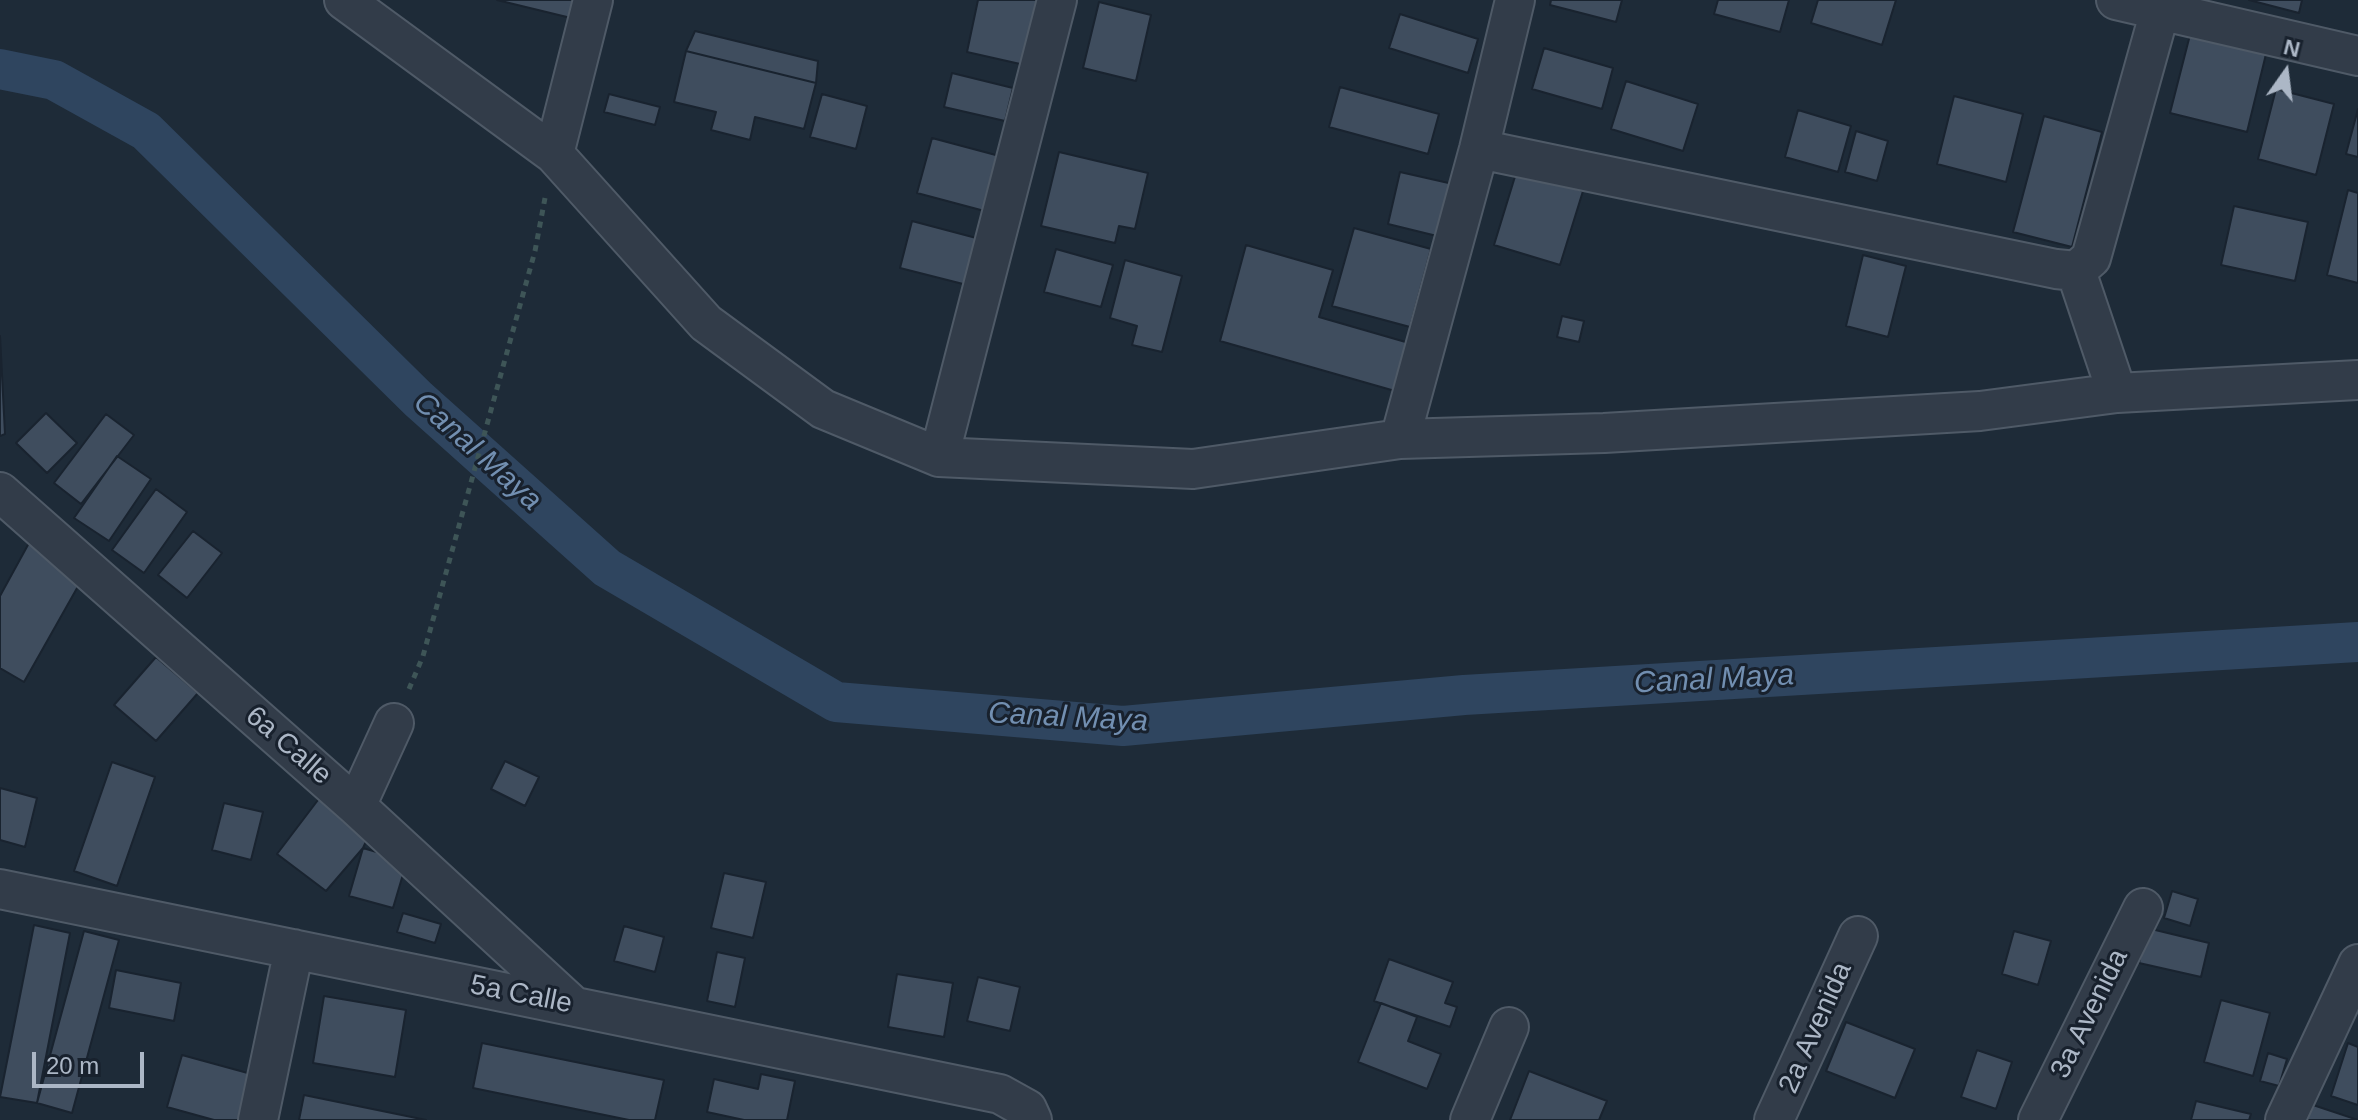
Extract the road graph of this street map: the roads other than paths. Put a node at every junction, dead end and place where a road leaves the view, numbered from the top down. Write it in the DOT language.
graph roads {
  1 [pos="344,0"];
  2 [pos="593,0"];
  3 [pos="1057,0"];
  4 [pos="1515,0"];
  5 [pos="2116,0"];
  6 [pos="2162,6"];
  7 [pos="2358,56"];
  8 [pos="1479,149"];
  9 [pos="554,154"];
  10 [pos="2076,271"];
  11 [pos="2358,380"];
  12 [pos="2117,393"];
  13 [pos="1400,439"];
  14 [pos="939,457"];
  15 [pos="0,492"];
  16 [pos="394,723"];
  17 [pos="356,806"];
  18 [pos="0,889"];
  19 [pos="2143,908"];
  20 [pos="1858,936"];
  21 [pos="294,949"];
  22 [pos="2358,964"];
  23 [pos="571,1004"];
  24 [pos="1509,1027"];
  25 [pos="258,1120"];
  26 [pos="1032,1120"];
  27 [pos="1470,1120"];
  28 [pos="1774,1120"];
  29 [pos="2038,1120"];
  30 [pos="2285,1120"];
  1 -- 9 [label="street"];
  2 -- 9 [label="street"];
  3 -- 14 [label="street"];
  4 -- 8 [label="street"];
  5 -- 6 [label="street"];
  6 -- 7 [label="street"];
  6 -- 10 [label="street"];
  8 -- 10 [label="street"];
  8 -- 13 [label="street"];
  9 -- 14 [label="street"];
  10 -- 12 [label="street"];
  11 -- 12 [label="street"];
  12 -- 13 [label="street"];
  13 -- 14 [label="street"];
  15 -- 17 [label="street, 6a Calle"];
  16 -- 17 [label="street"];
  17 -- 23 [label="street, 6a Calle"];
  18 -- 21 [label="street, 5a Calle"];
  19 -- 29 [label="street, 3a Avenida"];
  20 -- 28 [label="street, 2a Avenida"];
  21 -- 23 [label="street, 5a Calle"];
  21 -- 25 [label="street"];
  22 -- 30 [label="street"];
  23 -- 26 [label="street, 5a Calle"];
  24 -- 27 [label="street"];
}
